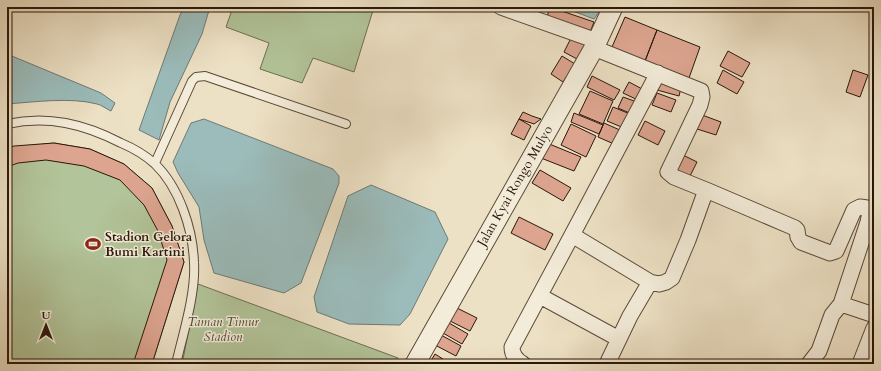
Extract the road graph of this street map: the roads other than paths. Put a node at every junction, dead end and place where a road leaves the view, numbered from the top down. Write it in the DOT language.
graph roads {
  1 [pos="501,7"];
  2 [pos="612,7"];
  3 [pos="596,44"];
  4 [pos="658,73"];
  5 [pos="7,124"];
  6 [pos="346,124"];
  7 [pos="155,164"];
  8 [pos="706,190"];
  9 [pos="572,235"];
  10 [pos="650,282"];
  11 [pos="540,296"];
  12 [pos="841,304"];
  13 [pos="874,315"];
  14 [pos="874,328"];
  15 [pos="619,339"];
  16 [pos="176,364"];
  17 [pos="415,364"];
  18 [pos="523,364"];
  19 [pos="607,364"];
  20 [pos="808,364"];
  21 [pos="860,364"];
  1 -- 3 [label="street"];
  2 -- 3 [label="street, Jalan Kyai Rongo Mulyo"];
  3 -- 4 [label="street"];
  3 -- 17 [label="street, Jalan Kyai Rongo Mulyo"];
  4 -- 8 [label="street"];
  4 -- 9 [label="street"];
  5 -- 7 [label="lane"];
  6 -- 7 [label="lane"];
  7 -- 16 [label="lane"];
  8 -- 10 [label="street"];
  8 -- 12 [label="street"];
  9 -- 10 [label="street"];
  9 -- 11 [label="street"];
  10 -- 15 [label="street"];
  11 -- 15 [label="street"];
  11 -- 18 [label="street"];
  12 -- 13 [label="street"];
  12 -- 20 [label="street"];
  14 -- 21 [label="street"];
  15 -- 19 [label="street"];
}
